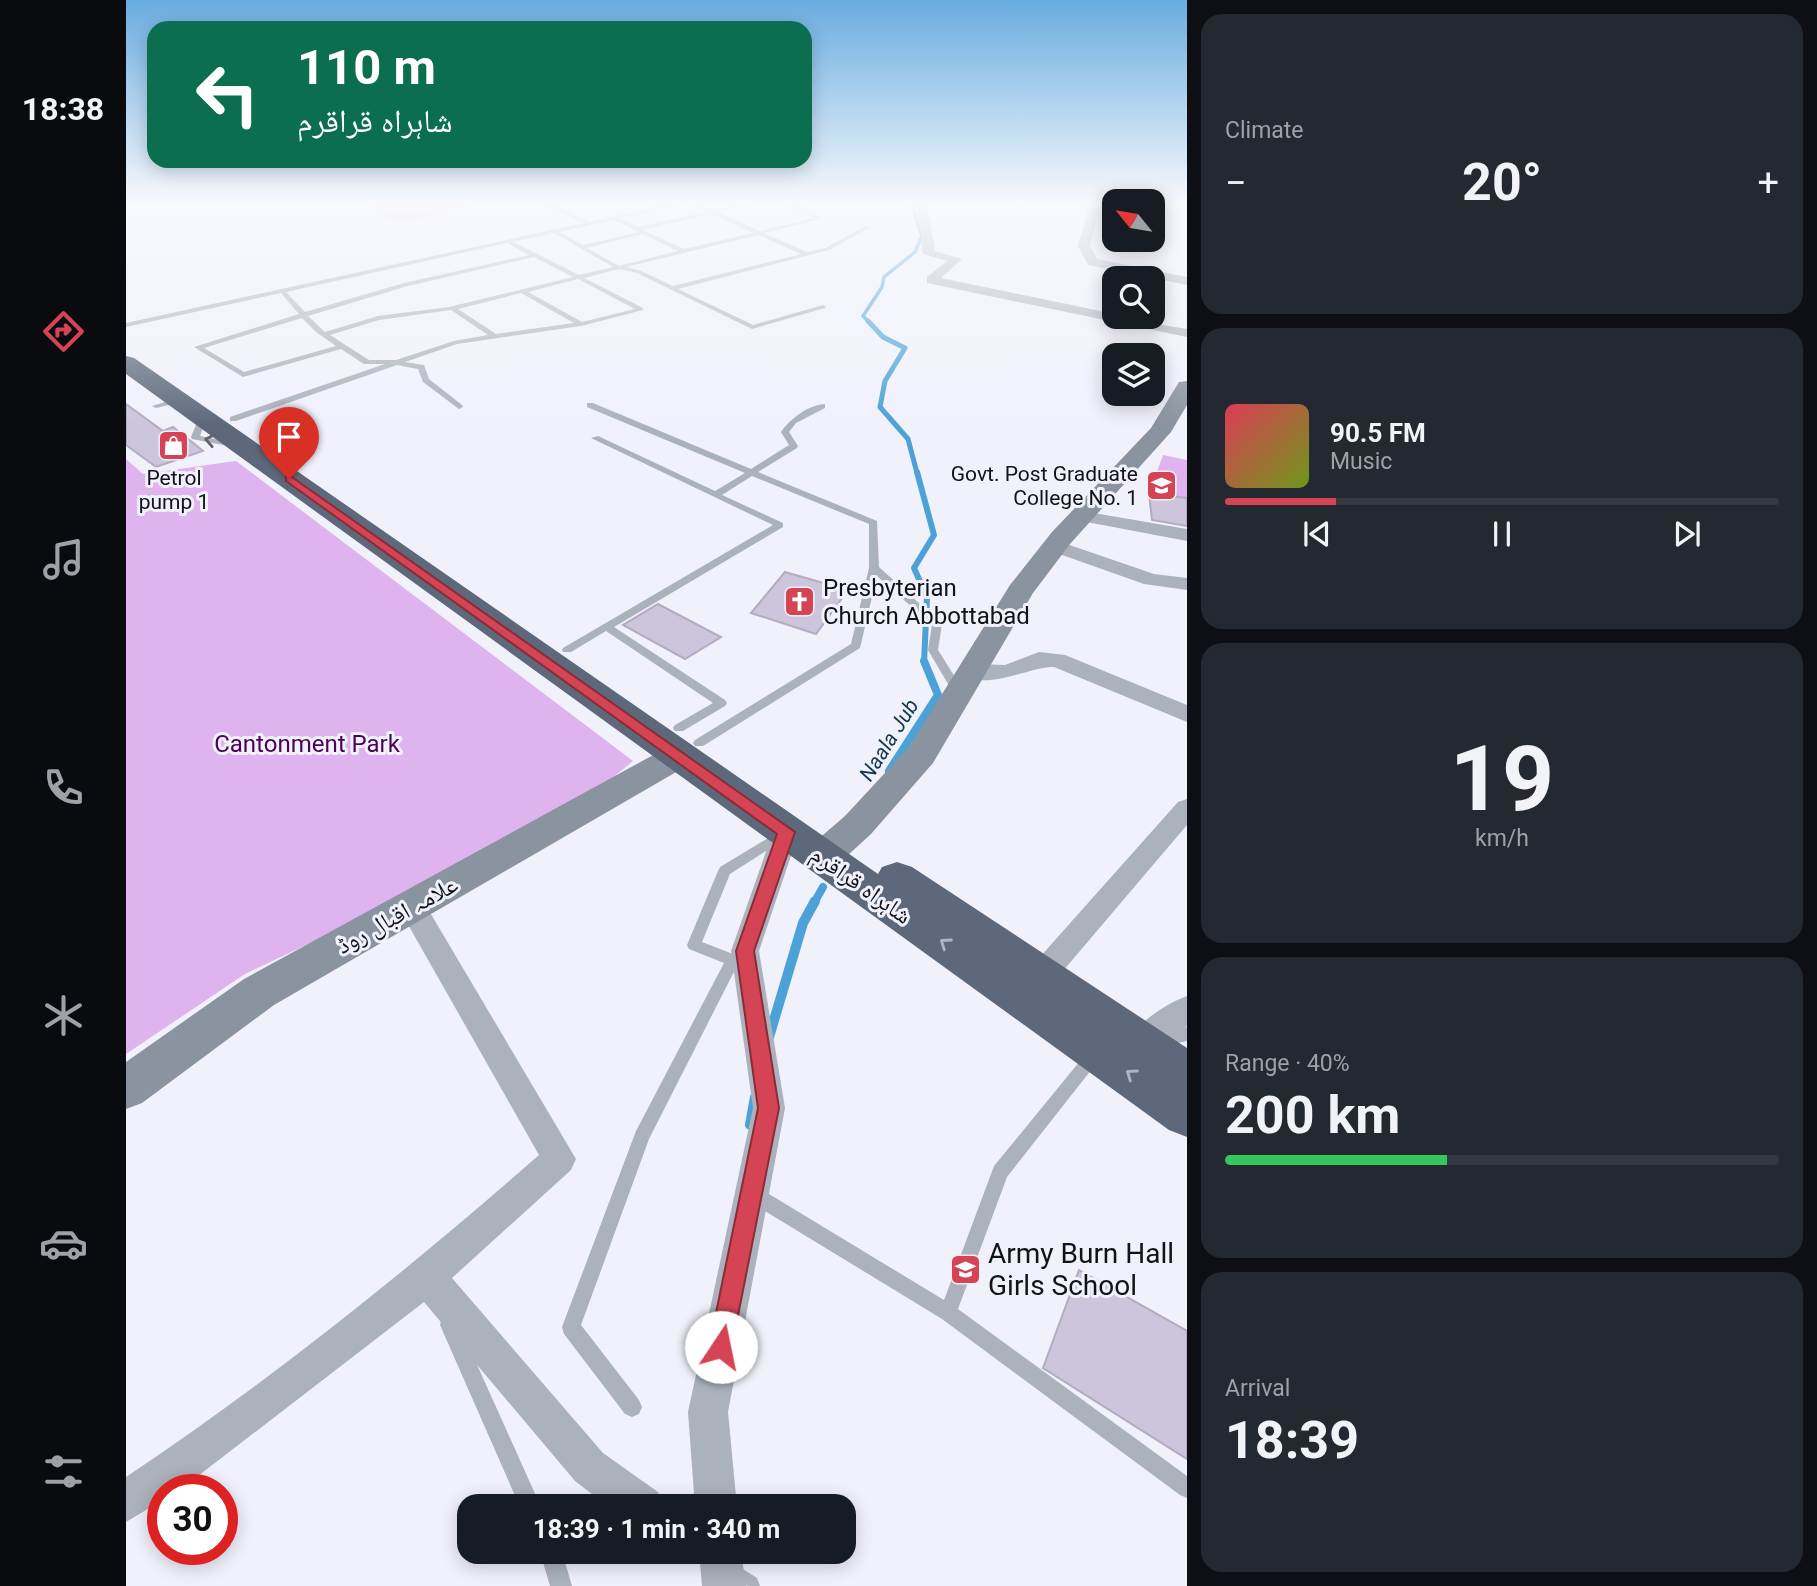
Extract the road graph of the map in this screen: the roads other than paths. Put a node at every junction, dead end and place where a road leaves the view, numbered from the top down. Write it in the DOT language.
graph roads {
  1 [pos="350,277"];
  2 [pos="440,277"];
  3 [pos="578,277"];
  4 [pos="650,277"];
  5 [pos="716,277"];
  6 [pos="935,277"];
  7 [pos="1167,277"];
  8 [pos="1187,281"];
  9 [pos="673,288"];
  10 [pos="522,291"];
  11 [pos="283,292"];
  12 [pos="823,307"];
  13 [pos="452,308"];
  14 [pos="303,314"];
  15 [pos="581,324"];
  16 [pos="126,325"];
  17 [pos="1187,333"];
  18 [pos="324,335"];
  19 [pos="494,336"];
  20 [pos="126,346"];
  21 [pos="342,346"];
  22 [pos="393,362"];
  23 [pos="126,363"];
  24 [pos="1187,387"];
  25 [pos="590,405"];
  26 [pos="822,406"];
  27 [pos="458,407"];
  28 [pos="203,418"];
  29 [pos="595,438"];
  30 [pos="751,472"];
  31 [pos="717,494"];
  32 [pos="1082,516"];
  33 [pos="1187,535"];
  34 [pos="1055,546"];
  35 [pos="874,568"];
  36 [pos="1187,584"];
  37 [pos="607,626"];
  38 [pos="567,650"];
  39 [pos="967,682"];
  40 [pos="1187,714"];
  41 [pos="685,742"];
  42 [pos="1187,808"];
  43 [pos="786,832"];
  44 [pos="832,849"];
  45 [pos="412,907"];
  46 [pos="1041,976"];
  47 [pos="1187,1009"];
  48 [pos="1187,1034"];
  49 [pos="1141,1043"];
  50 [pos="1097,1050"];
  51 [pos="1187,1074"];
  52 [pos="126,1088"];
  53 [pos="1187,1113"];
  54 [pos="752,1193"];
  55 [pos="427,1277"];
  56 [pos="948,1313"];
  57 [pos="632,1407"];
  58 [pos="1187,1488"];
  59 [pos="525,1494"];
  60 [pos="625,1494"];
  61 [pos="715,1494"];
  62 [pos="126,1501"];
  63 [pos="555,1564"];
  64 [pos="561,1586"];
  1 -- 11 [label="lane"];
  2 -- 14 [label="lane"];
  3 -- 10 [label="lane"];
  3 -- 15 [label="lane"];
  4 -- 9 [label="lane"];
  5 -- 9 [label="lane"];
  6 -- 17 [label="street"];
  7 -- 8 [label="street"];
  9 -- 12 [label="lane"];
  10 -- 13 [label="lane"];
  10 -- 15 [label="lane"];
  11 -- 14 [label="lane"];
  11 -- 16 [label="lane"];
  13 -- 18 [label="lane"];
  13 -- 19 [label="lane"];
  14 -- 18 [label="lane"];
  14 -- 21 [label="lane"];
  15 -- 19 [label="lane"];
  18 -- 21 [label="lane"];
  19 -- 22 [label="lane"];
  20 -- 28 [label="highway, شاہراہ قراقرم, one-way"];
  21 -- 22 [label="lane"];
  22 -- 27 [label="lane"];
  22 -- 28 [label="lane"];
  23 -- 28 [label="highway, شاہراہ قراقرم"];
  24 -- 32 [label="main road"];
  25 -- 30 [label="lane"];
  26 -- 30 [label="lane"];
  28 -- 38 [label="highway, شاہراہ قراقرم"];
  28 -- 41 [label="highway, شاہراہ قراقرم"];
  29 -- 31 [label="lane"];
  30 -- 31 [label="lane"];
  30 -- 35 [label="lane"];
  31 -- 37 [label="lane"];
  32 -- 33 [label="street"];
  32 -- 34 [label="main road"];
  34 -- 36 [label="street"];
  34 -- 39 [label="main road"];
  35 -- 39 [label="lane"];
  35 -- 41 [label="lane"];
  37 -- 38 [label="lane"];
  37 -- 41 [label="lane"];
  38 -- 41 [label="highway, شاہراہ قراقرم"];
  39 -- 40 [label="street"];
  39 -- 44 [label="main road"];
  41 -- 43 [label="highway, شاہراہ قراقرم"];
  41 -- 44 [label="highway, شاہراہ قراقرم"];
  41 -- 45 [label="main road, علامہ اقبال روڈ"];
  42 -- 46 [label="street"];
  43 -- 44 [label="highway, شاہراہ قراقرم"];
  43 -- 54 [label="street"];
  43 -- 57 [label="lane"];
  44 -- 46 [label="highway, شاہراہ قراقرم"];
  50 -- 44 [label="highway, شاہراہ قراقرم, one-way"];
  45 -- 52 [label="main road, علامہ اقبال روڈ"];
  45 -- 55 [label="street"];
  46 -- 49 [label="highway, شاہراہ قراقرم"];
  47 -- 49 [label="street"];
  48 -- 49 [label="lane"];
  49 -- 51 [label="highway, شاہراہ قراقرم"];
  53 -- 50 [label="highway, شاہراہ قراقرم, one-way"];
  50 -- 56 [label="lane"];
  54 -- 56 [label="lane"];
  54 -- 61 [label="street"];
  55 -- 59 [label="lane"];
  55 -- 60 [label="street"];
  55 -- 62 [label="street"];
  56 -- 58 [label="lane"];
  63 -- 64 [label="lane"];
}
